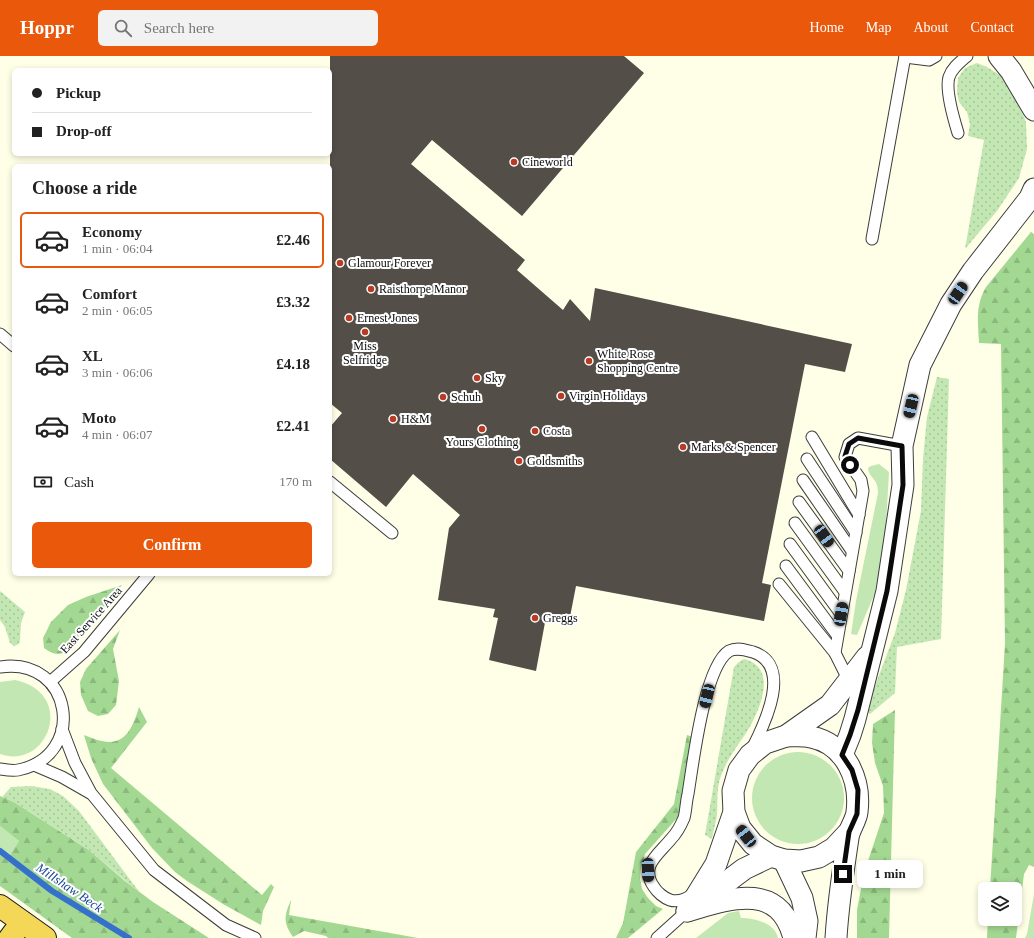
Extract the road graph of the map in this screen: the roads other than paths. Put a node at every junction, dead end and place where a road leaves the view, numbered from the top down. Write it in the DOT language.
graph roads {
  1 [pos="905,56"];
  2 [pos="936,56"];
  3 [pos="967,56"];
  4 [pos="999,56"];
  5 [pos="1034,110"];
  6 [pos="958,133"];
  7 [pos="1034,189"];
  8 [pos="872,239"];
  9 [pos="0,334"];
  10 [pos="12,344"];
  11 [pos="812,437"];
  12 [pos="902,446"];
  13 [pos="807,459"];
  14 [pos="803,480"];
  15 [pos="332,484"];
  16 [pos="799,502"];
  17 [pos="859,515"];
  18 [pos="794,523"];
  19 [pos="392,533"];
  20 [pos="856,533"];
  21 [pos="790,544"];
  22 [pos="852,551"];
  23 [pos="786,566"];
  24 [pos="849,571"];
  25 [pos="147,576"];
  26 [pos="779,584"];
  27 [pos="845,592"];
  28 [pos="841,614"];
  29 [pos="837,635"];
  30 [pos="873,650"];
  31 [pos="834,653"];
  32 [pos="0,667"];
  33 [pos="849,681"];
  34 [pos="50,682"];
  35 [pos="62,729"];
  36 [pos="786,736"];
  37 [pos="750,755"];
  38 [pos="842,755"];
  39 [pos="34,765"];
  40 [pos="0,769"];
  41 [pos="91,793"];
  42 [pos="734,812"];
  43 [pos="849,832"];
  44 [pos="777,858"];
  45 [pos="700,890"];
  46 [pos="0,906"];
  47 [pos="687,911"];
  48 [pos="16,930"];
  49 [pos="45,938"];
  50 [pos="255,938"];
  51 [pos="657,938"];
  52 [pos="794,938"];
  53 [pos="805,938"];
  54 [pos="836,938"];
  1 -- 2 [label="lane"];
  1 -- 8 [label="lane"];
  3 -- 6 [label="lane"];
  4 -- 5 [label="street"];
  7 -- 12 [label="street"];
  9 -- 10 [label="lane"];
  11 -- 17 [label="lane"];
  12 -- 17 [label="lane"];
  12 -- 30 [label="street"];
  13 -- 20 [label="lane"];
  14 -- 22 [label="lane"];
  15 -- 19 [label="lane"];
  16 -- 24 [label="lane"];
  17 -- 20 [label="lane"];
  18 -- 27 [label="lane"];
  20 -- 22 [label="lane"];
  21 -- 28 [label="lane"];
  22 -- 24 [label="lane"];
  23 -- 29 [label="lane"];
  24 -- 27 [label="lane"];
  25 -- 34 [label="lane, East Service Area"];
  26 -- 31 [label="lane"];
  27 -- 28 [label="lane"];
  28 -- 29 [label="lane"];
  29 -- 31 [label="lane"];
  30 -- 33 [label="street"];
  30 -- 38 [label="street"];
  31 -- 33 [label="lane"];
  32 -- 34 [label="lane"];
  33 -- 36 [label="street"];
  34 -- 35 [label="lane"];
  35 -- 39 [label="lane"];
  35 -- 41 [label="lane"];
  36 -- 37 [label="street"];
  36 -- 38 [label="street"];
  37 -- 42 [label="street"];
  37 -- 45 [label="lane"];
  38 -- 43 [label="street"];
  39 -- 40 [label="lane"];
  39 -- 41 [label="lane"];
  41 -- 50 [label="lane"];
  42 -- 44 [label="street"];
  42 -- 45 [label="street"];
  43 -- 44 [label="street"];
  43 -- 54 [label="street"];
  44 -- 47 [label="street"];
  44 -- 53 [label="street"];
  45 -- 47 [label="street"];
  46 -- 48 [label="highway"];
  47 -- 51 [label="lane"];
  47 -- 52 [label="street"];
  48 -- 49 [label="highway"];
}
